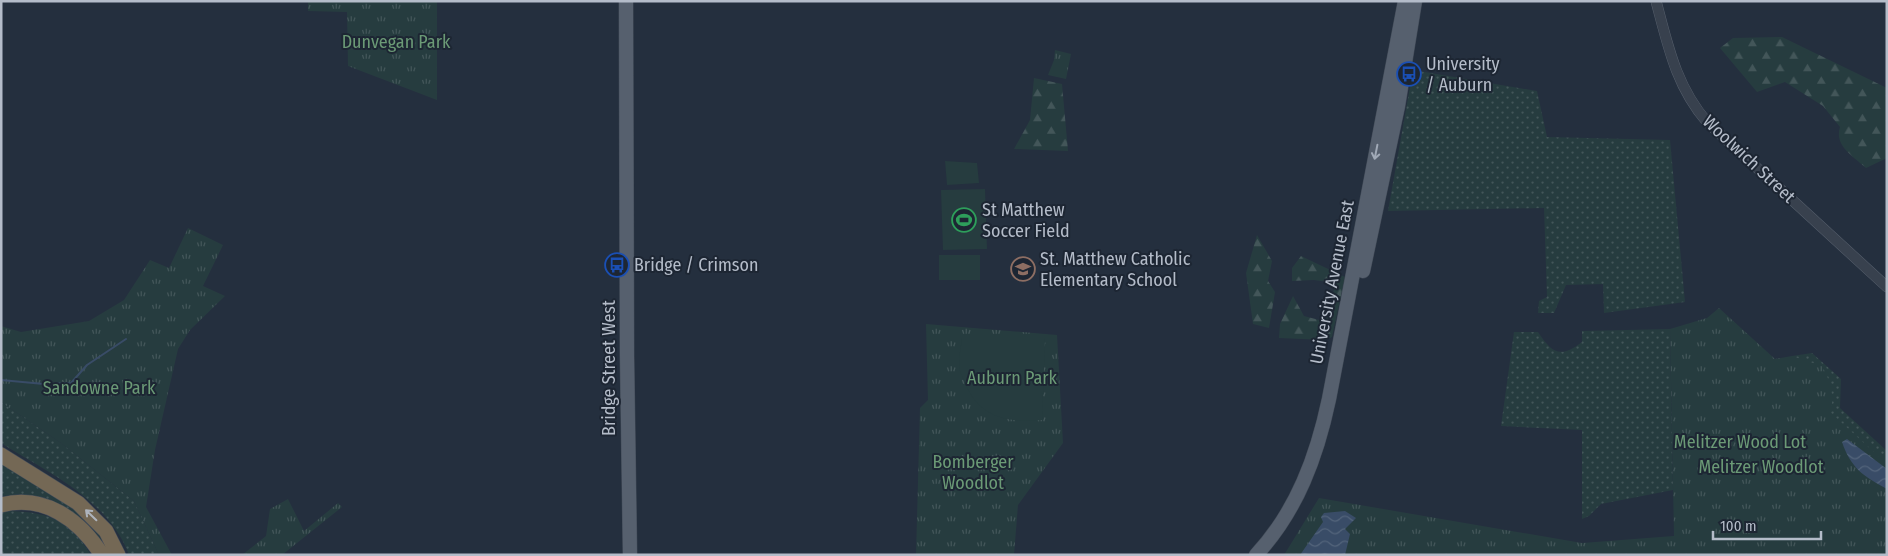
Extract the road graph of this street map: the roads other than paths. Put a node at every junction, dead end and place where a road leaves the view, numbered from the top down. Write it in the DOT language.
graph roads {
  1 [pos="626,1"];
  2 [pos="1405,1"];
  3 [pos="1416,1"];
  4 [pos="1656,1"];
  5 [pos="1887,286"];
  6 [pos="1,455"];
  7 [pos="1,505"];
  8 [pos="102,555"];
  9 [pos="118,555"];
  10 [pos="630,555"];
  11 [pos="1256,555"];
  12 [pos="1268,555"];
  1 -- 10 [label="main road, Bridge Street West"];
  2 -- 11 [label="main road, University Avenue East, one-way"];
  3 -- 12 [label="main road, University Avenue East"];
  4 -- 5 [label="street, Woolwich Street"];
  9 -- 6 [label="highway, one-way"];
  7 -- 8 [label="highway"];
}
